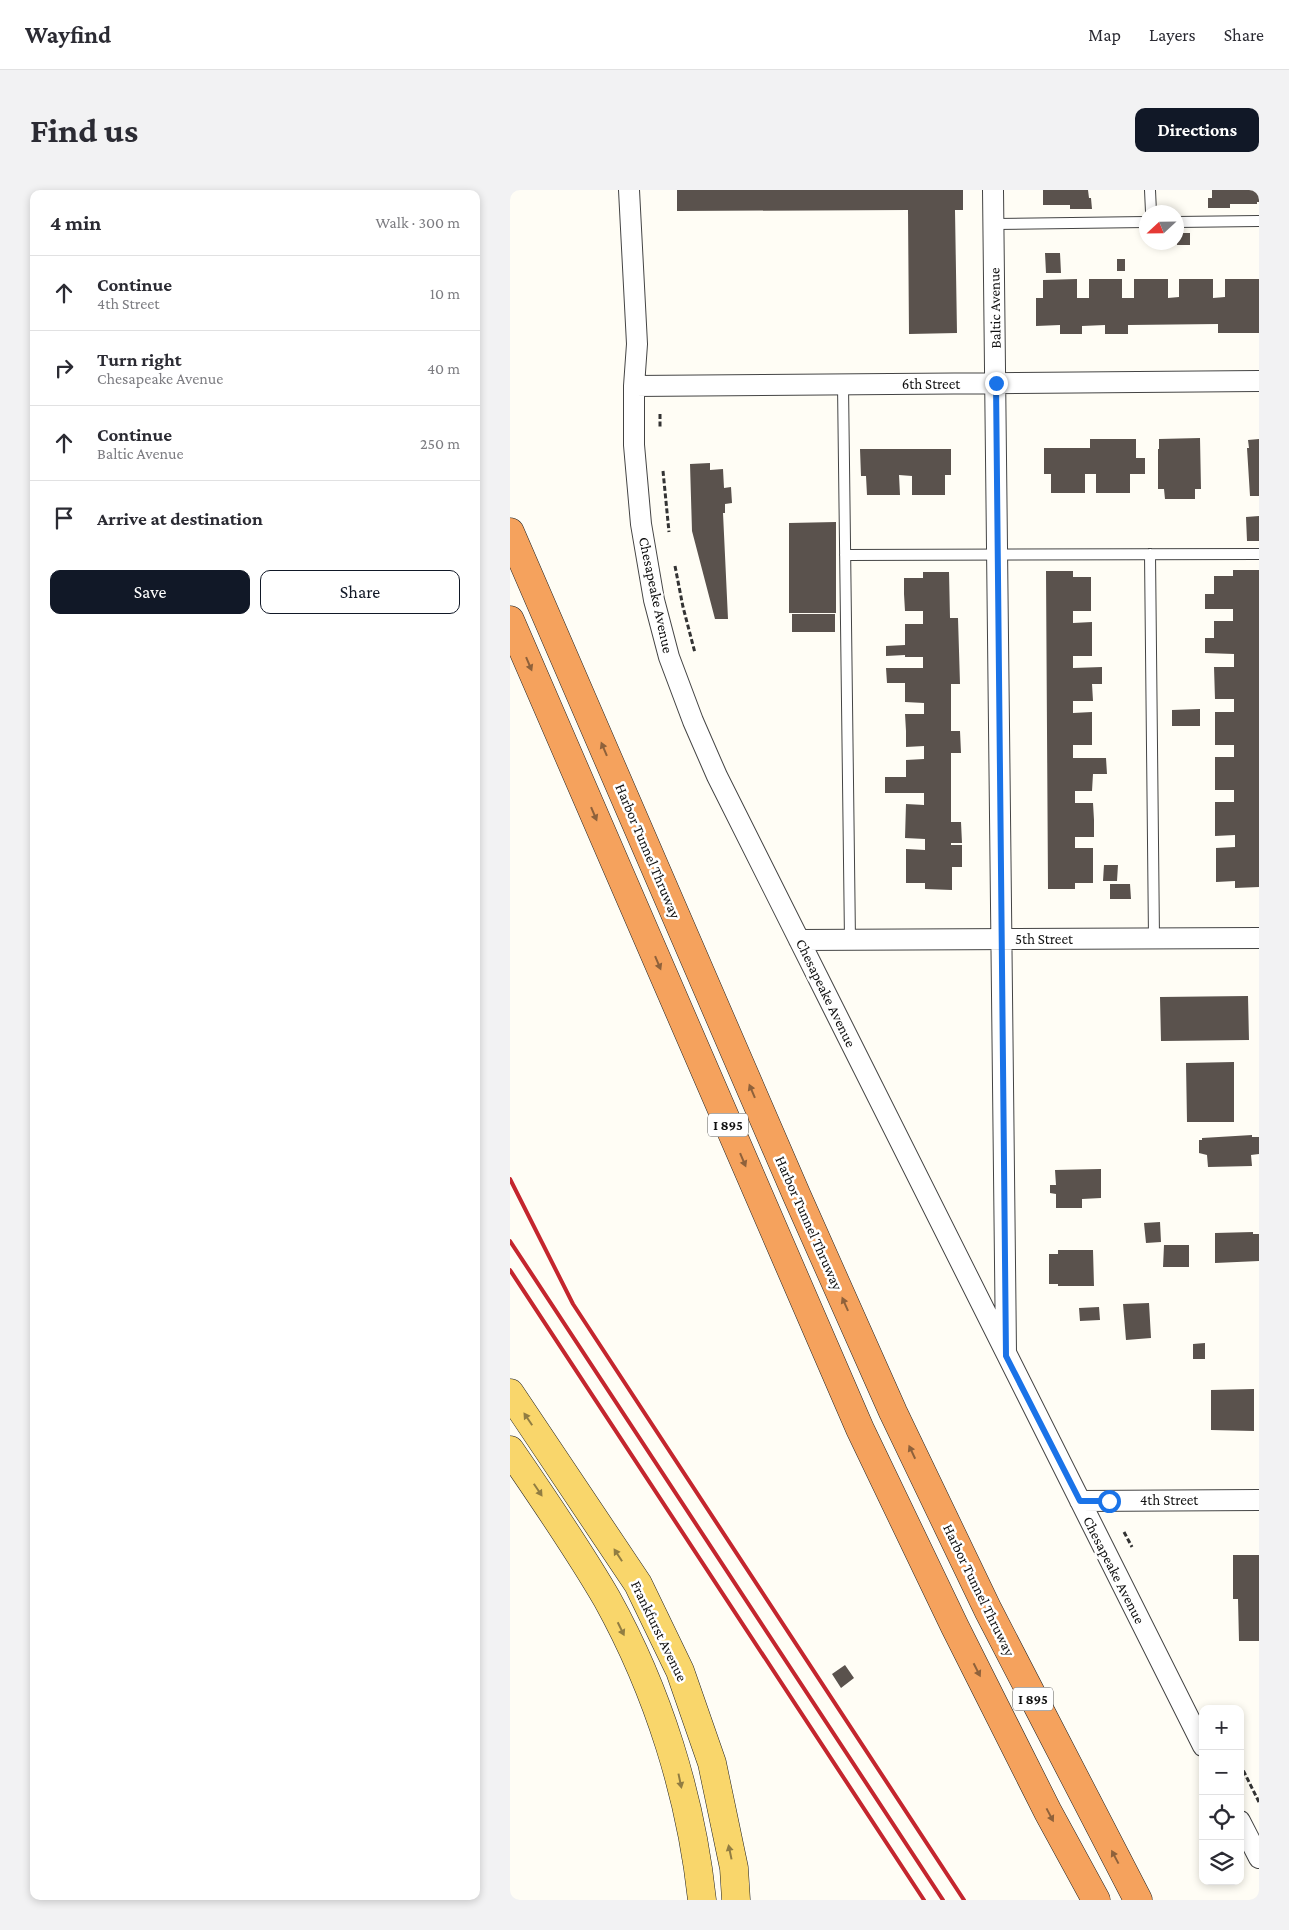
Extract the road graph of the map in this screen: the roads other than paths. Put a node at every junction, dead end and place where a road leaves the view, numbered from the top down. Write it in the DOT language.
graph roads {
  1 [pos="628,190"];
  2 [pos="994,190"];
  3 [pos="1150,190"];
  4 [pos="1151,205"];
  5 [pos="1259,221"];
  6 [pos="1139,222"];
  7 [pos="1184,222"];
  8 [pos="994,224"];
  9 [pos="1259,381"];
  10 [pos="996,383"];
  11 [pos="843,385"];
  12 [pos="634,386"];
  13 [pos="510,532"];
  14 [pos="998,554"];
  15 [pos="1150,554"];
  16 [pos="1259,554"];
  17 [pos="845,555"];
  18 [pos="510,620"];
  19 [pos="1154,938"];
  20 [pos="1259,938"];
  21 [pos="1002,939"];
  22 [pos="799,940"];
  23 [pos="850,940"];
  24 [pos="1006,1356"];
  25 [pos="510,1393"];
  26 [pos="510,1450"];
  27 [pos="1259,1500"];
  28 [pos="1080,1501"];
  29 [pos="1199,1738"];
  30 [pos="1244,1829"];
  31 [pos="1259,1858"];
  32 [pos="702,1900"];
  33 [pos="736,1900"];
  34 [pos="1096,1900"];
  35 [pos="1138,1900"];
  1 -- 12 [label="street, Chesapeake Avenue"];
  2 -- 8 [label="street, Baltic Avenue"];
  3 -- 4 [label="lane"];
  5 -- 7 [label="lane"];
  6 -- 8 [label="lane"];
  8 -- 10 [label="street, Baltic Avenue"];
  9 -- 10 [label="street, 6th Street"];
  10 -- 11 [label="street, 6th Street"];
  10 -- 14 [label="street, Baltic Avenue"];
  11 -- 12 [label="street, 6th Street"];
  11 -- 17 [label="lane"];
  12 -- 22 [label="street, Chesapeake Avenue"];
  35 -- 13 [label="highway, Harbor Tunnel Thruway / I 895, one-way"];
  14 -- 15 [label="lane"];
  14 -- 17 [label="lane"];
  14 -- 21 [label="street, Baltic Avenue"];
  15 -- 16 [label="lane"];
  15 -- 19 [label="lane"];
  17 -- 23 [label="lane"];
  18 -- 34 [label="highway, I 895, one-way"];
  19 -- 20 [label="street, 5th Street"];
  19 -- 21 [label="street, 5th Street"];
  21 -- 23 [label="street, 5th Street"];
  21 -- 24 [label="street, Baltic Avenue"];
  22 -- 23 [label="street, 5th Street"];
  22 -- 24 [label="street, Chesapeake Avenue"];
  24 -- 28 [label="street, Chesapeake Avenue"];
  33 -- 25 [label="main road, Frankfurst Avenue, one-way"];
  26 -- 32 [label="main road, one-way"];
  27 -- 28 [label="street, 4th Street"];
  28 -- 29 [label="street, Chesapeake Avenue"];
  30 -- 31 [label="street"];
}
